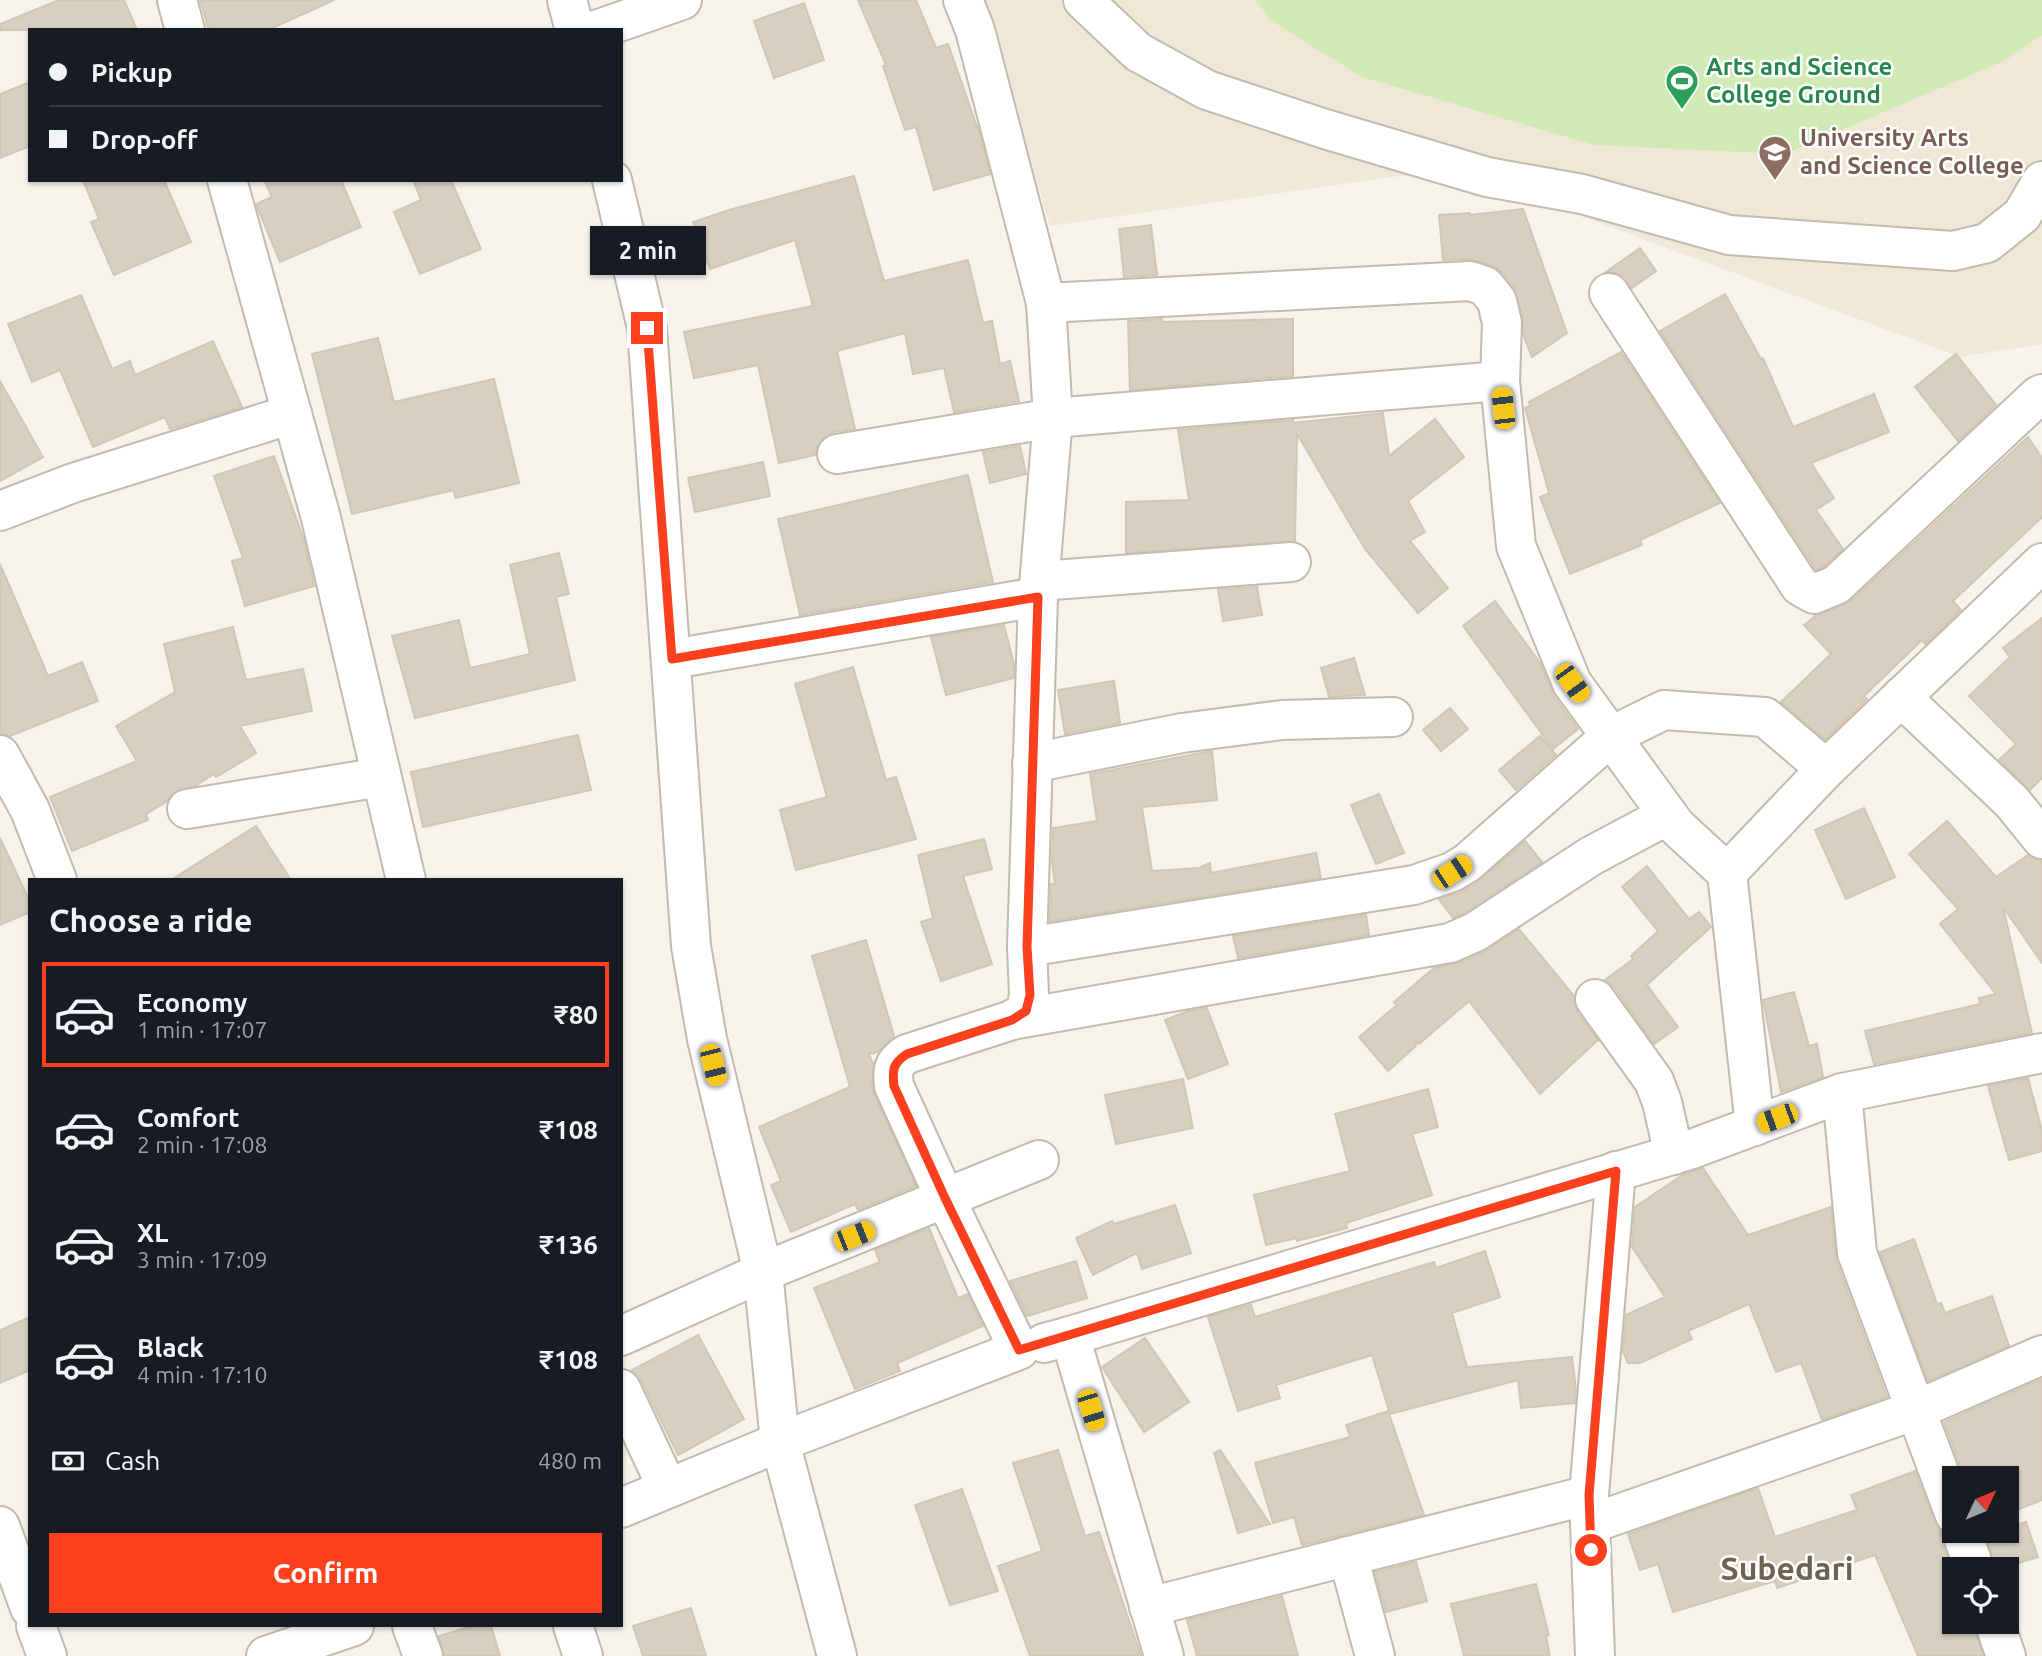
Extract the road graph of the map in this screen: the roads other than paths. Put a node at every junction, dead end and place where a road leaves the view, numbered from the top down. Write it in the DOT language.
graph roads {
  1 [pos="177,0"];
  2 [pos="566,0"];
  3 [pos="682,0"];
  4 [pos="963,0"];
  5 [pos="1083,0"];
  6 [pos="185,28"];
  7 [pos="574,28"];
  8 [pos="602,28"];
  9 [pos="2042,181"];
  10 [pos="228,182"];
  11 [pos="612,182"];
  12 [pos="1609,293"];
  13 [pos="1046,303"];
  14 [pos="1500,381"];
  15 [pos="2042,394"];
  16 [pos="292,414"];
  17 [pos="1053,418"];
  18 [pos="837,454"];
  19 [pos="0,511"];
  20 [pos="1291,562"];
  21 [pos="2042,563"];
  22 [pos="1039,589"];
  23 [pos="672,659"];
  24 [pos="1901,697"];
  25 [pos="1393,717"];
  26 [pos="1611,736"];
  27 [pos="1032,763"];
  28 [pos="1826,769"];
  29 [pos="5,777"];
  30 [pos="381,777"];
  31 [pos="187,809"];
  32 [pos="1668,815"];
  33 [pos="2042,839"];
  34 [pos="1727,873"];
  35 [pos="56,878"];
  36 [pos="406,878"];
  37 [pos="1027,947"];
  38 [pos="1595,999"];
  39 [pos="1012,1020"];
  40 [pos="2042,1053"];
  41 [pos="1842,1093"];
  42 [pos="1755,1126"];
  43 [pos="1674,1155"];
  44 [pos="1039,1160"];
  45 [pos="1616,1171"];
  46 [pos="945,1198"];
  47 [pos="763,1272"];
  48 [pos="623,1335"];
  49 [pos="1070,1336"];
  50 [pos="1019,1350"];
  51 [pos="2042,1355"];
  52 [pos="623,1393"];
  53 [pos="1916,1410"];
  54 [pos="780,1442"];
  55 [pos="1942,1480"];
  56 [pos="667,1488"];
  57 [pos="623,1507"];
  58 [pos="1590,1509"];
  59 [pos="0,1526"];
  60 [pos="1349,1556"];
  61 [pos="28,1603"];
  62 [pos="1149,1607"];
  63 [pos="36,1627"];
  64 [pos="349,1627"];
  65 [pos="412,1627"];
  66 [pos="573,1627"];
  67 [pos="1998,1634"];
  68 [pos="275,1654"];
  69 [pos="47,1656"];
  70 [pos="423,1656"];
  71 [pos="583,1656"];
  72 [pos="837,1656"];
  73 [pos="1164,1656"];
  74 [pos="1376,1656"];
  75 [pos="1595,1656"];
  76 [pos="2006,1656"];
  1 -- 6 [label="street"];
  2 -- 7 [label="street"];
  3 -- 8 [label="street"];
  4 -- 13 [label="street"];
  5 -- 9 [label="street"];
  10 -- 16 [label="street"];
  11 -- 23 [label="street"];
  12 -- 15 [label="street"];
  13 -- 14 [label="street"];
  13 -- 17 [label="street"];
  14 -- 17 [label="street"];
  14 -- 26 [label="street"];
  16 -- 19 [label="street"];
  16 -- 30 [label="street"];
  17 -- 18 [label="street"];
  17 -- 22 [label="street"];
  20 -- 22 [label="street"];
  21 -- 24 [label="street"];
  22 -- 23 [label="street"];
  22 -- 27 [label="street"];
  23 -- 47 [label="street"];
  24 -- 28 [label="street"];
  24 -- 33 [label="street"];
  25 -- 27 [label="street"];
  26 -- 28 [label="street"];
  26 -- 32 [label="street"];
  26 -- 37 [label="street"];
  27 -- 37 [label="street"];
  28 -- 34 [label="street"];
  29 -- 35 [label="street"];
  30 -- 31 [label="street"];
  30 -- 36 [label="street"];
  32 -- 34 [label="street"];
  32 -- 39 [label="street"];
  34 -- 42 [label="street"];
  37 -- 39 [label="street"];
  38 -- 43 [label="street"];
  39 -- 46 [label="street"];
  40 -- 41 [label="street"];
  41 -- 42 [label="street"];
  41 -- 53 [label="street"];
  42 -- 43 [label="street"];
  43 -- 45 [label="street"];
  44 -- 46 [label="street"];
  45 -- 49 [label="street"];
  45 -- 58 [label="street"];
  46 -- 47 [label="street"];
  46 -- 50 [label="street"];
  47 -- 48 [label="street"];
  47 -- 54 [label="street"];
  49 -- 50 [label="street"];
  49 -- 62 [label="street"];
  50 -- 54 [label="street"];
  51 -- 53 [label="street"];
  52 -- 56 [label="street"];
  53 -- 55 [label="street"];
  53 -- 58 [label="street"];
  54 -- 56 [label="street"];
  54 -- 72 [label="street"];
  56 -- 57 [label="street"];
  58 -- 60 [label="street"];
  58 -- 75 [label="street"];
  59 -- 61 [label="street"];
  60 -- 62 [label="street"];
  60 -- 74 [label="street"];
  62 -- 73 [label="street"];
  63 -- 69 [label="street"];
  64 -- 68 [label="street"];
  65 -- 70 [label="street"];
  66 -- 71 [label="street"];
  67 -- 76 [label="street"];
}
